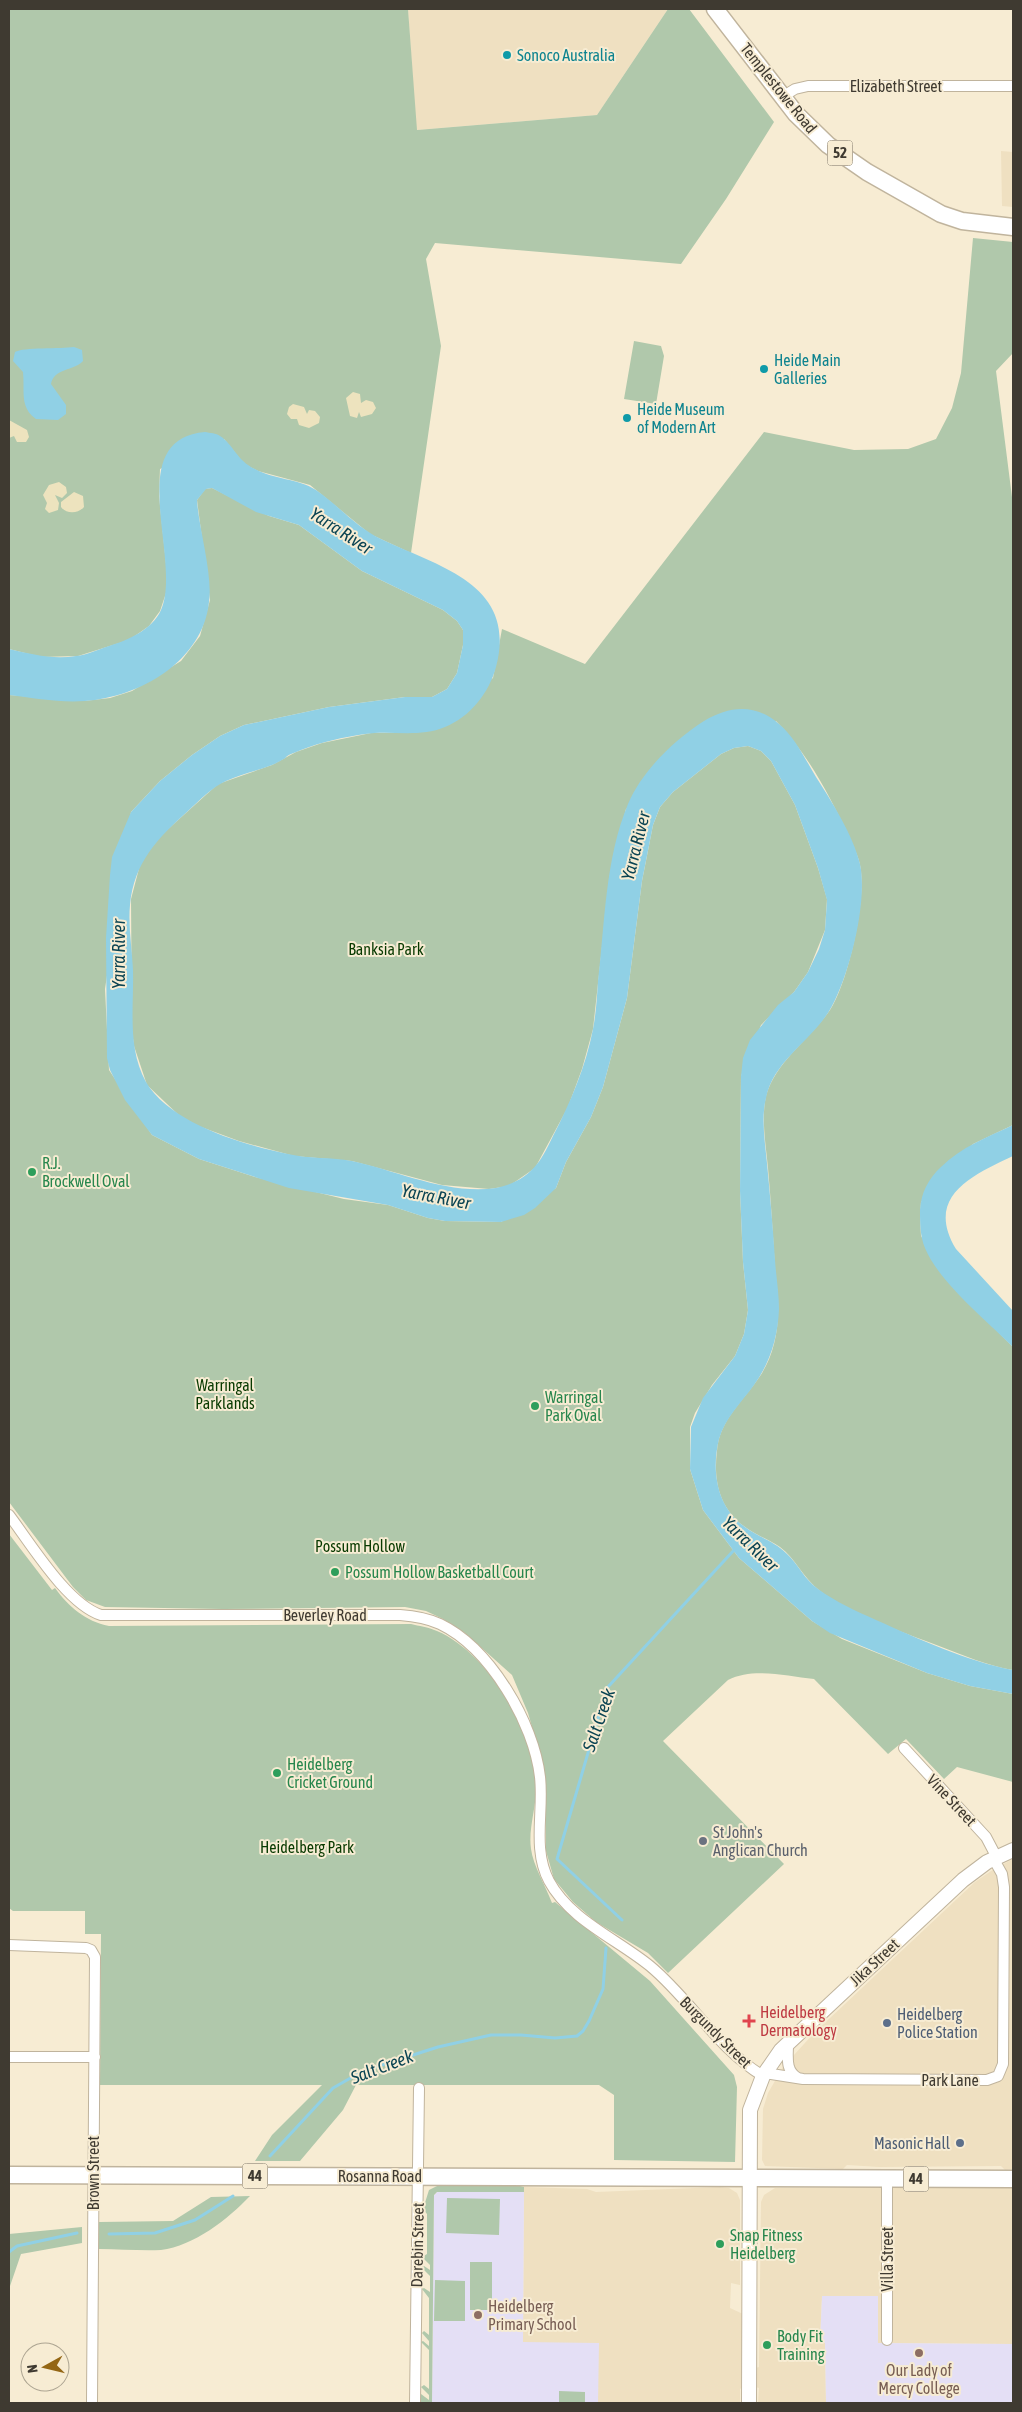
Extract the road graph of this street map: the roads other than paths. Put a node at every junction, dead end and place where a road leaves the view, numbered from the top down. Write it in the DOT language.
graph roads {
  1 [pos="715,9"];
  2 [pos="1013,86"];
  3 [pos="782,97"];
  4 [pos="1013,227"];
  5 [pos="9,1515"];
  6 [pos="904,1748"];
  7 [pos="540,1835"];
  8 [pos="1013,1850"];
  9 [pos="995,1857"];
  10 [pos="9,1945"];
  11 [pos="788,2044"];
  12 [pos="9,2057"];
  13 [pos="95,2057"];
  14 [pos="764,2075"];
  15 [pos="799,2078"];
  16 [pos="419,2088"];
  17 [pos="93,2175"];
  18 [pos="9,2176"];
  19 [pos="418,2176"];
  20 [pos="751,2177"];
  21 [pos="887,2178"];
  22 [pos="1013,2179"];
  23 [pos="887,2340"];
  24 [pos="92,2403"];
  25 [pos="415,2403"];
  26 [pos="750,2403"];
  1 -- 3 [label="main road, Templestowe Road / 52"];
  2 -- 3 [label="street, Elizabeth Street"];
  3 -- 4 [label="main road, Templestowe Road / 52"];
  5 -- 7 [label="street, Beverley Road"];
  6 -- 9 [label="street, Vine Street"];
  7 -- 14 [label="street, Burgundy Street"];
  8 -- 9 [label="main road, Jika Street"];
  9 -- 11 [label="main road, Jika Street"];
  9 -- 15 [label="street, Park Lane"];
  10 -- 13 [label="street, Brown Street"];
  11 -- 14 [label="main road, Jika Street"];
  11 -- 15 [label="street"];
  12 -- 13 [label="street"];
  13 -- 17 [label="street, Brown Street"];
  14 -- 15 [label="street, Park Lane"];
  14 -- 20 [label="main road, Burgundy Street"];
  16 -- 19 [label="street, Darebin Street"];
  17 -- 18 [label="main road, Rosanna Road / 44"];
  17 -- 19 [label="main road, Rosanna Road / 44"];
  17 -- 24 [label="street, Brown Street"];
  19 -- 20 [label="main road, Rosanna Road / 44"];
  19 -- 25 [label="street, Darebin Street"];
  20 -- 21 [label="main road, 44"];
  20 -- 26 [label="main road, Burgundy Street"];
  21 -- 22 [label="main road, 44"];
  21 -- 23 [label="street, Villa Street"];
}
